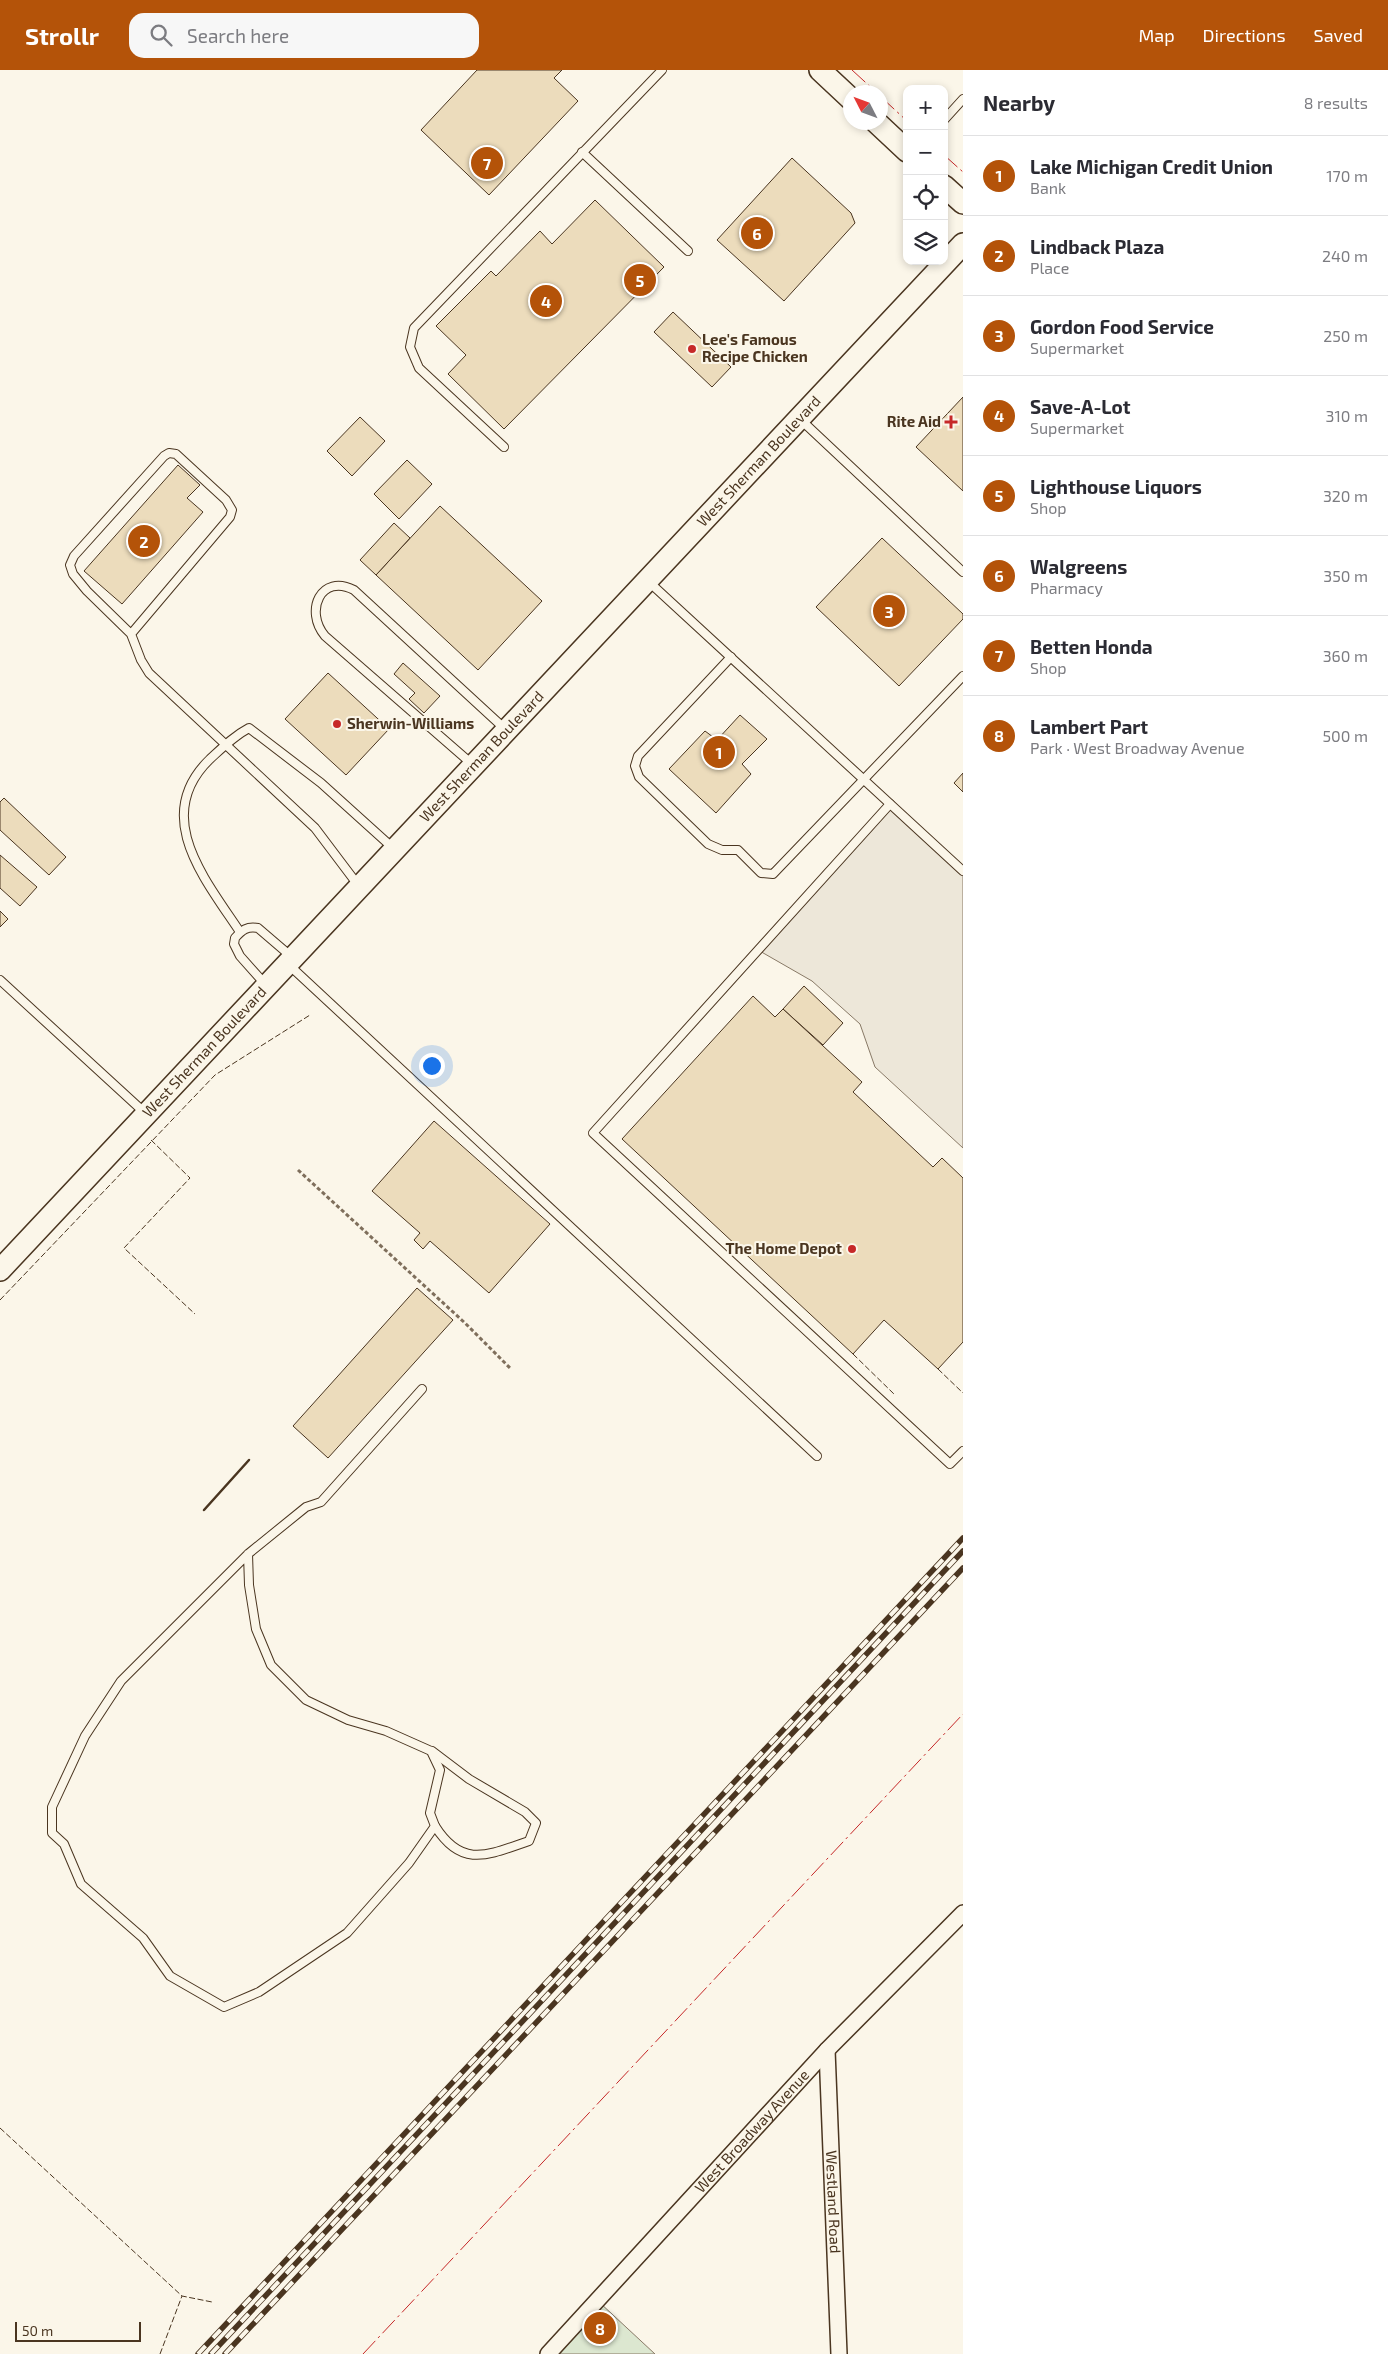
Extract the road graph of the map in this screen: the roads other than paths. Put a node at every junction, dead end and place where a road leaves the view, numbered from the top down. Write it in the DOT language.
graph roads {
  1 [pos="662,70"];
  2 [pos="820,70"];
  3 [pos="843,92"];
  4 [pos="963,99"];
  5 [pos="948,116"];
  6 [pos="885,130"];
  7 [pos="903,147"];
  8 [pos="582,152"];
  9 [pos="948,190"];
  10 [pos="963,204"];
  11 [pos="963,244"];
  12 [pos="688,251"];
  13 [pos="799,418"];
  14 [pos="504,447"];
  15 [pos="963,572"];
  16 [pos="647,580"];
  17 [pos="131,634"];
  18 [pos="731,657"];
  19 [pos="963,676"];
  20 [pos="506,730"];
  21 [pos="225,745"];
  22 [pos="474,765"];
  23 [pos="864,780"];
  24 [pos="890,804"];
  25 [pos="395,849"];
  26 [pos="963,871"];
  27 [pos="360,887"];
  28 [pos="240,932"];
  29 [pos="290,961"];
  30 [pos="0,980"];
  31 [pos="267,986"];
  32 [pos="146,1114"];
  33 [pos="0,1270"];
  34 [pos="422,1389"];
  35 [pos="963,1451"];
  36 [pos="817,1456"];
  37 [pos="248,1554"];
  38 [pos="431,1751"];
  39 [pos="435,1826"];
  40 [pos="963,1913"];
  41 [pos="827,2050"];
  42 [pos="548,2354"];
  43 [pos="839,2354"];
  1 -- 8 [label="lane"];
  2 -- 3 [label="main road"];
  4 -- 5 [label="lane"];
  6 -- 7 [label="main road"];
  8 -- 12 [label="lane"];
  8 -- 14 [label="lane"];
  9 -- 10 [label="main road"];
  11 -- 13 [label="main road, West Sherman Boulevard"];
  13 -- 15 [label="lane"];
  13 -- 16 [label="main road, West Sherman Boulevard"];
  16 -- 18 [label="lane"];
  16 -- 20 [label="main road, West Sherman Boulevard"];
  17 -- 17 [label="lane"];
  17 -- 21 [label="lane"];
  18 -- 23 [label="lane"];
  18 -- 23 [label="lane"];
  19 -- 23 [label="lane"];
  20 -- 22 [label="main road, West Sherman Boulevard"];
  20 -- 22 [label="lane"];
  21 -- 25 [label="lane"];
  21 -- 27 [label="lane"];
  21 -- 28 [label="lane"];
  22 -- 25 [label="main road, West Sherman Boulevard"];
  23 -- 24 [label="lane"];
  24 -- 26 [label="lane"];
  24 -- 35 [label="lane"];
  25 -- 27 [label="main road, West Sherman Boulevard"];
  27 -- 29 [label="main road, West Sherman Boulevard"];
  28 -- 29 [label="lane"];
  28 -- 31 [label="lane"];
  29 -- 31 [label="main road, West Sherman Boulevard"];
  29 -- 36 [label="lane"];
  30 -- 32 [label="lane"];
  31 -- 32 [label="main road, West Sherman Boulevard"];
  32 -- 33 [label="main road, West Sherman Boulevard"];
  34 -- 37 [label="lane"];
  37 -- 38 [label="lane"];
  37 -- 39 [label="lane"];
  38 -- 39 [label="lane"];
  38 -- 39 [label="lane"];
  40 -- 41 [label="street, West Broadway Avenue"];
  41 -- 42 [label="street, West Broadway Avenue"];
  41 -- 43 [label="street, Westland Road"];
}
